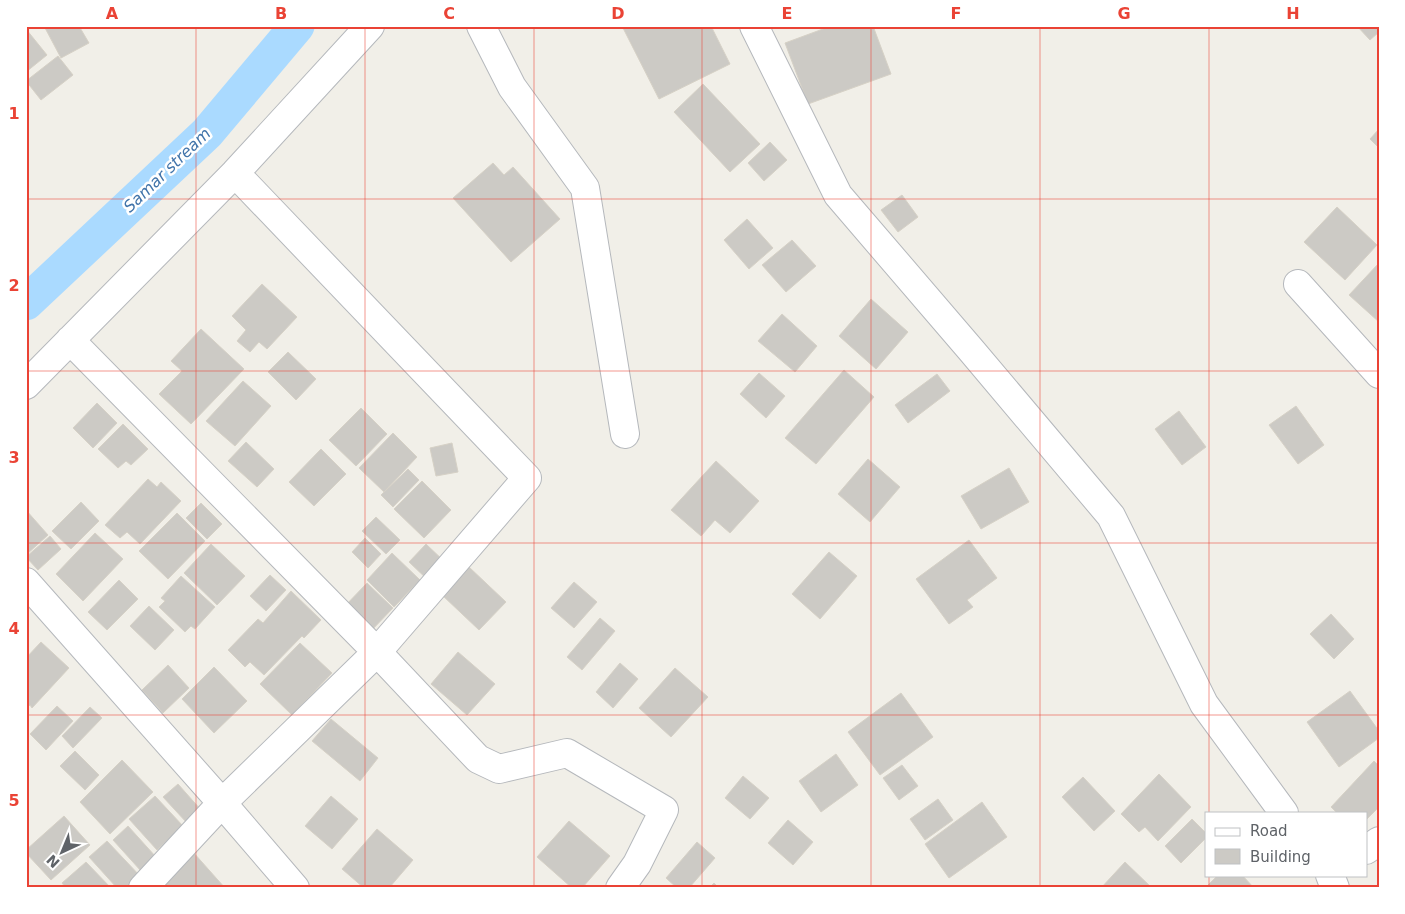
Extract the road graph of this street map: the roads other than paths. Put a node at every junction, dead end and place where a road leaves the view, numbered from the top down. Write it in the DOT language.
graph roads {
  1 [pos="370,26"];
  2 [pos="481,26"];
  3 [pos="754,26"];
  4 [pos="235,172"];
  5 [pos="1298,284"];
  6 [pos="70,340"];
  7 [pos="1379,374"];
  8 [pos="26,385"];
  9 [pos="625,434"];
  10 [pos="26,582"];
  11 [pos="377,652"];
  12 [pos="222,803"];
  13 [pos="1283,812"];
  14 [pos="1379,841"];
  15 [pos="1368,849"];
  16 [pos="1330,876"];
  17 [pos="143,888"];
  18 [pos="295,888"];
  19 [pos="620,888"];
  20 [pos="1335,888"];
  1 -- 4 [label="street"];
  2 -- 9 [label="street"];
  3 -- 13 [label="street"];
  4 -- 6 [label="street"];
  4 -- 11 [label="street"];
  5 -- 7 [label="street"];
  6 -- 8 [label="street"];
  6 -- 11 [label="street"];
  10 -- 12 [label="street"];
  11 -- 12 [label="street"];
  11 -- 19 [label="street"];
  12 -- 17 [label="street"];
  12 -- 18 [label="street"];
  14 -- 15 [label="street"];
  16 -- 20 [label="street"];
}
